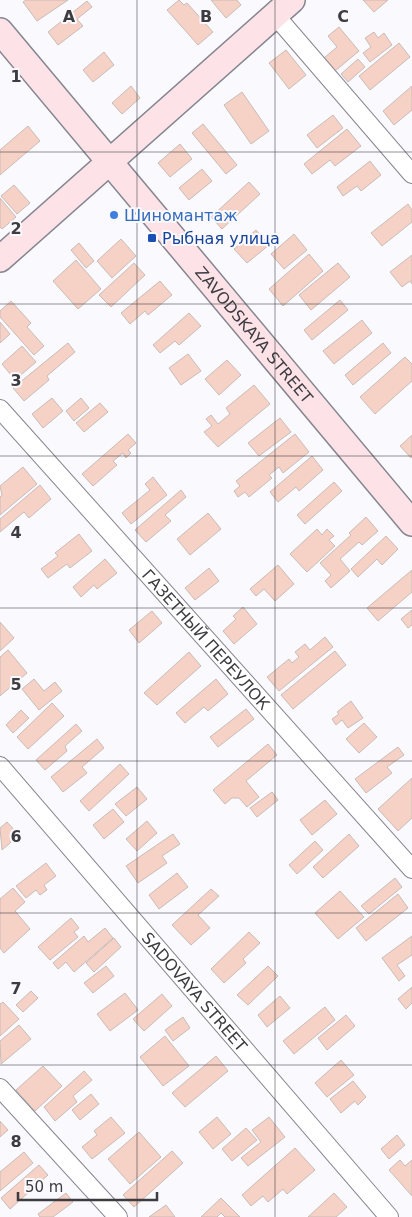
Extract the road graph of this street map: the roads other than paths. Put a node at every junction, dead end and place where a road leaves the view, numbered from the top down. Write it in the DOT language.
graph roads {
  1 [pos="284,7"];
  2 [pos="0,31"];
  3 [pos="110,162"];
  4 [pos="412,174"];
  5 [pos="0,259"];
  6 [pos="0,409"];
  7 [pos="412,523"];
  8 [pos="0,766"];
  9 [pos="412,870"];
  10 [pos="0,1088"];
  11 [pos="118,1217"];
  12 [pos="389,1217"];
  1 -- 3 [label="main road"];
  1 -- 4 [label="street"];
  2 -- 3 [label="main road, ZAVODSKAYA STREET"];
  3 -- 5 [label="main road"];
  3 -- 7 [label="main road, ZAVODSKAYA STREET"];
  6 -- 9 [label="street, ГАЗЕТНЫЙ ПЕРЕУЛОК"];
  8 -- 12 [label="street, SADOVAYA STREET"];
  10 -- 11 [label="street"];
}
